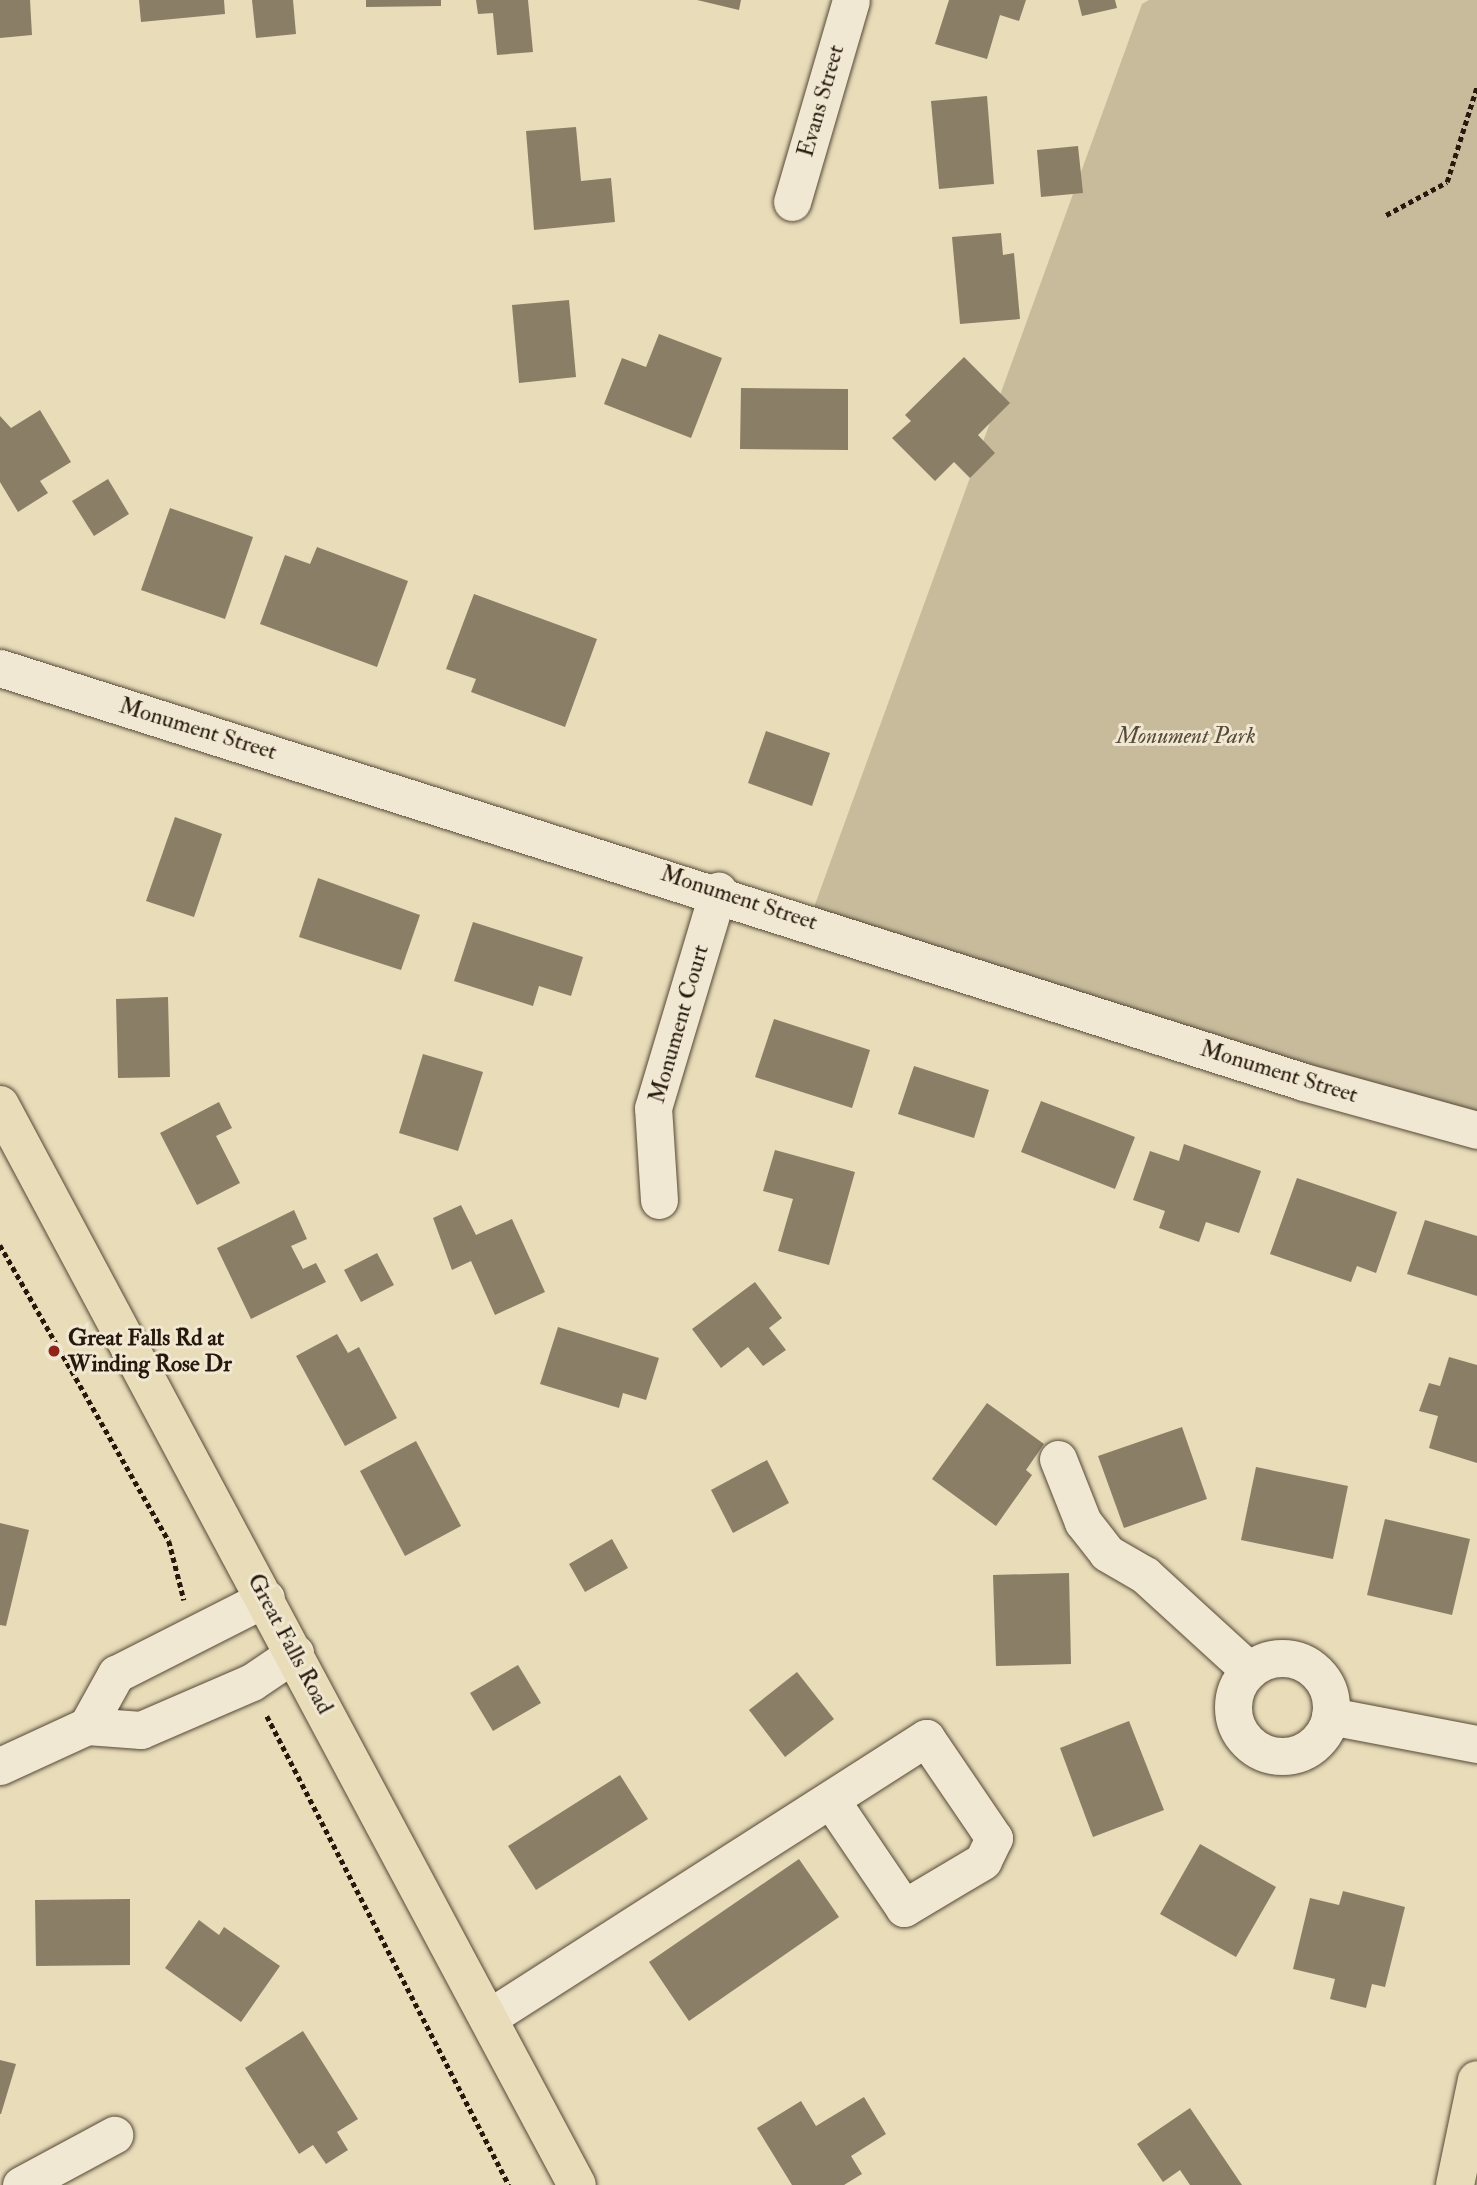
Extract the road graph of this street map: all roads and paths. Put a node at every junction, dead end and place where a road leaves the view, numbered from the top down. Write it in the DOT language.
graph roads {
  1 [pos="851,0"];
  2 [pos="1477,86"];
  3 [pos="792,202"];
  4 [pos="1386,215"];
  5 [pos="0,668"];
  6 [pos="718,891"];
  7 [pos="0,1105"];
  8 [pos="1477,1130"];
  9 [pos="659,1200"];
  10 [pos="1058,1459"];
  11 [pos="266,1598"];
  12 [pos="295,1653"];
  13 [pos="1249,1670"];
  14 [pos="1331,1716"];
  15 [pos="87,1726"];
  16 [pos="1477,1744"];
  17 [pos="0,1766"];
  18 [pos="831,1800"];
  19 [pos="488,2018"];
  20 [pos="1477,2080"];
  21 [pos="114,2135"];
  22 [pos="21,2185"];
  23 [pos="577,2185"];
  24 [pos="1455,2185"];
  1 -- 3 [label="street, Evans Street"];
  2 -- 4 [label="path"];
  5 -- 6 [label="street, Monument Street"];
  6 -- 8 [label="street, Monument Street"];
  6 -- 9 [label="street, Monument Court"];
  7 -- 11 [label="main road, Great Falls Road"];
  10 -- 13 [label="street"];
  11 -- 12 [label="main road, Great Falls Road"];
  11 -- 15 [label="street"];
  12 -- 15 [label="street"];
  12 -- 19 [label="main road, Great Falls Road"];
  13 -- 14 [label="street"];
  13 -- 14 [label="street"];
  14 -- 16 [label="street"];
  15 -- 17 [label="street"];
  18 -- 18 [label="street"];
  18 -- 19 [label="street"];
  19 -- 23 [label="main road, Great Falls Road"];
  20 -- 24 [label="main road"];
  21 -- 22 [label="street"];
}
